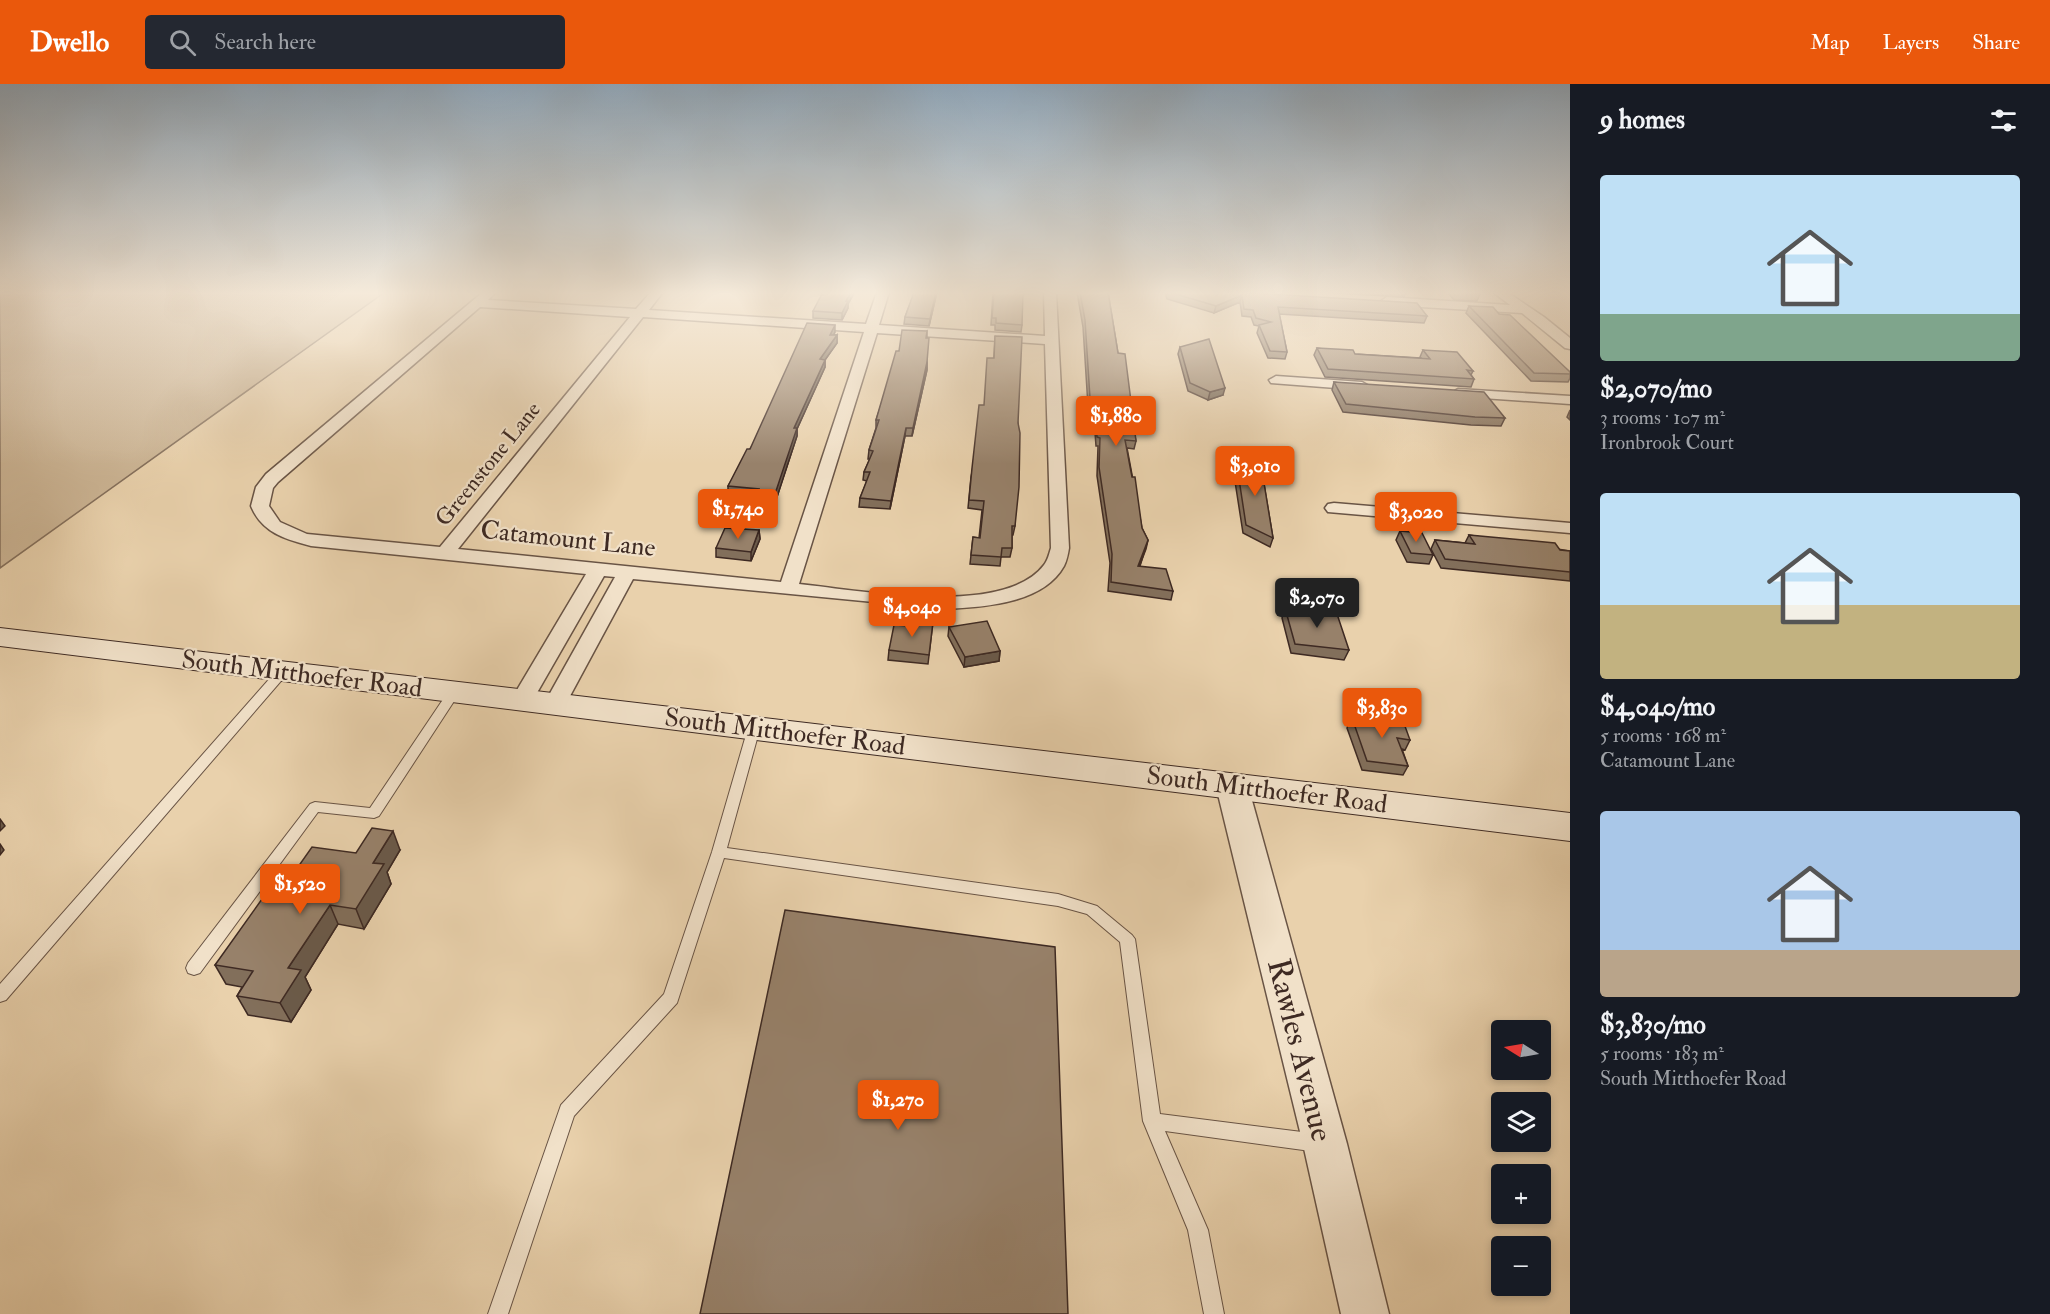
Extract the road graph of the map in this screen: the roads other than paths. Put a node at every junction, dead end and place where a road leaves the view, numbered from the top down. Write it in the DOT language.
graph roads {
  1 [pos="423,349"];
  2 [pos="610,349"];
  3 [pos="864,349"];
  4 [pos="1052,349"];
  5 [pos="1276,380"];
  6 [pos="1380,387"];
  7 [pos="1438,391"];
  8 [pos="1570,400"];
  9 [pos="1334,508"];
  10 [pos="1570,528"];
  11 [pos="445,553"];
  12 [pos="598,569"];
  13 [pos="627,572"];
  14 [pos="788,589"];
  15 [pos="0,637"];
  16 [pos="283,671"];
  17 [pos="454,692"];
  18 [pos="522,700"];
  19 [pos="555,704"];
  20 [pos="754,728"];
  21 [pos="1232,786"];
  22 [pos="1570,826"];
  23 [pos="719,852"];
  24 [pos="194,968"];
  25 [pos="0,994"];
  26 [pos="1152,1121"];
  27 [pos="1325,1144"];
  28 [pos="498,1314"];
  29 [pos="1214,1314"];
  30 [pos="1365,1314"];
  1 -- 11 [label="street, Catamount Lane"];
  2 -- 11 [label="street, Greenstone Lane"];
  3 -- 14 [label="street"];
  4 -- 14 [label="street, Catamount Lane"];
  5 -- 6 [label="street"];
  7 -- 8 [label="street"];
  9 -- 10 [label="street"];
  11 -- 12 [label="street, Catamount Lane"];
  12 -- 13 [label="street, Catamount Lane"];
  12 -- 18 [label="street"];
  13 -- 14 [label="street, Catamount Lane"];
  13 -- 19 [label="street"];
  15 -- 16 [label="main road, South Mitthoefer Road"];
  16 -- 17 [label="main road, South Mitthoefer Road"];
  16 -- 25 [label="lane"];
  17 -- 18 [label="main road, South Mitthoefer Road"];
  17 -- 24 [label="lane"];
  18 -- 19 [label="main road, South Mitthoefer Road"];
  19 -- 20 [label="main road, South Mitthoefer Road"];
  20 -- 21 [label="main road, South Mitthoefer Road"];
  20 -- 23 [label="lane"];
  21 -- 22 [label="main road, South Mitthoefer Road"];
  21 -- 27 [label="street, Rawles Avenue"];
  23 -- 26 [label="lane"];
  23 -- 28 [label="lane"];
  26 -- 27 [label="lane"];
  26 -- 29 [label="lane"];
  27 -- 30 [label="street, Rawles Avenue"];
}
